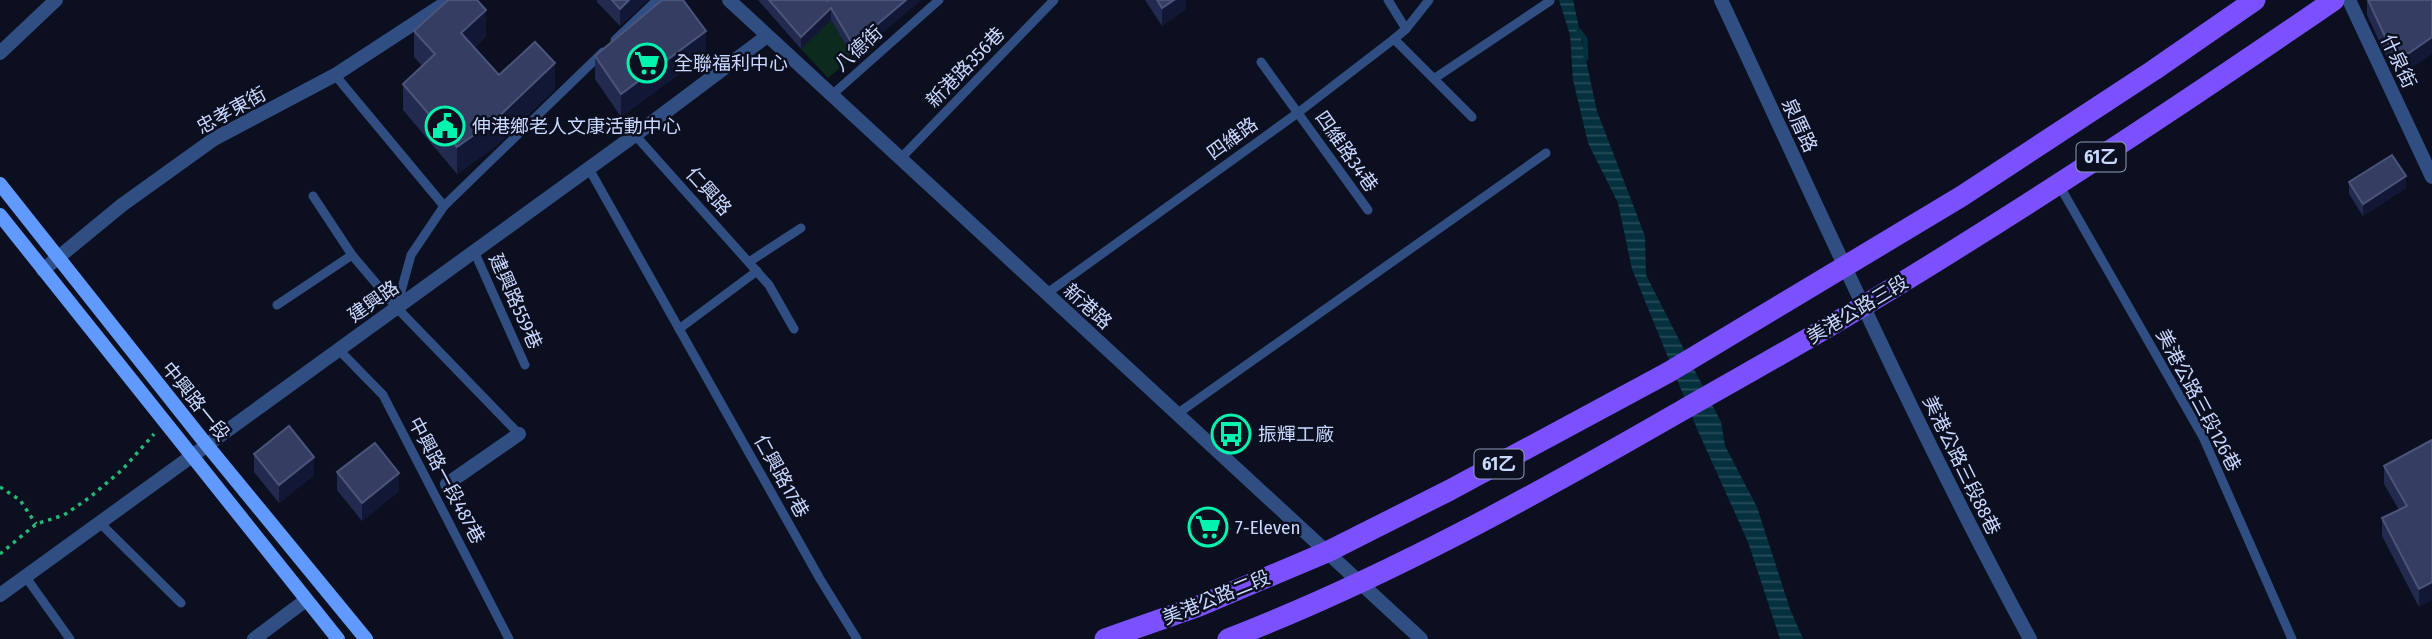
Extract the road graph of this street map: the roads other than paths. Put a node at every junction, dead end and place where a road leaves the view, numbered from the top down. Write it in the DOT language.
graph roads {
  1 [pos="56,0"];
  2 [pos="450,0"];
  3 [pos="657,0"];
  4 [pos="729,0"];
  5 [pos="939,0"];
  6 [pos="1054,0"];
  7 [pos="1388,0"];
  8 [pos="1429,0"];
  9 [pos="1721,0"];
  10 [pos="2255,0"];
  11 [pos="2333,0"];
  12 [pos="2349,0"];
  13 [pos="1550,1"];
  14 [pos="1406,30"];
  15 [pos="766,36"];
  16 [pos="1394,39"];
  17 [pos="0,53"];
  18 [pos="1262,62"];
  19 [pos="335,75"];
  20 [pos="1436,78"];
  21 [pos="833,94"];
  22 [pos="1298,112"];
  23 [pos="1472,117"];
  24 [pos="635,135"];
  25 [pos="1546,153"];
  26 [pos="901,158"];
  27 [pos="588,167"];
  28 [pos="2432,177"];
  29 [pos="0,184"];
  30 [pos="2059,185"];
  31 [pos="313,197"];
  32 [pos="444,206"];
  33 [pos="1368,210"];
  34 [pos="0,215"];
  35 [pos="800,228"];
  36 [pos="474,251"];
  37 [pos="352,255"];
  38 [pos="57,257"];
  39 [pos="749,262"];
  40 [pos="1845,265"];
  41 [pos="43,270"];
  42 [pos="757,271"];
  43 [pos="1046,294"];
  44 [pos="277,304"];
  45 [pos="1863,306"];
  46 [pos="397,308"];
  47 [pos="794,328"];
  48 [pos="679,329"];
  49 [pos="338,349"];
  50 [pos="526,365"];
  51 [pos="1177,414"];
  52 [pos="519,434"];
  53 [pos="206,444"];
  54 [pos="191,456"];
  55 [pos="447,484"];
  56 [pos="99,522"];
  57 [pos="1327,552"];
  58 [pos="24,576"];
  59 [pos="1359,583"];
  60 [pos="0,595"];
  61 [pos="306,600"];
  62 [pos="181,603"];
  63 [pos="70,639"];
  64 [pos="254,639"];
  65 [pos="338,639"];
  66 [pos="366,639"];
  67 [pos="509,639"];
  68 [pos="857,639"];
  69 [pos="1105,639"];
  70 [pos="1228,639"];
  71 [pos="1421,639"];
  72 [pos="2030,639"];
  73 [pos="2292,639"];
  1 -- 17 [label="street"];
  2 -- 19 [label="street, 忠孝東街"];
  3 -- 32 [label="lane"];
  4 -- 15 [label="street, 新港路"];
  5 -- 21 [label="lane, 八德街"];
  6 -- 26 [label="lane, 新港路356巷"];
  7 -- 14 [label="lane"];
  8 -- 14 [label="lane, 四維路"];
  9 -- 40 [label="street, 泉厝路"];
  10 -- 40 [label="main road, 61乙"];
  11 -- 30 [label="main road, 美港公路三段 / 61乙"];
  12 -- 28 [label="street, 什泉街"];
  13 -- 20 [label="lane"];
  14 -- 16 [label="lane, 四維路"];
  15 -- 21 [label="street, 新港路"];
  15 -- 24 [label="street, 建興路"];
  16 -- 20 [label="lane"];
  16 -- 22 [label="lane, 四維路"];
  18 -- 22 [label="lane, 四維路34巷"];
  19 -- 32 [label="lane"];
  19 -- 38 [label="street, 忠孝東街"];
  20 -- 23 [label="lane"];
  21 -- 26 [label="street, 新港路"];
  22 -- 33 [label="lane, 四維路34巷"];
  22 -- 43 [label="lane, 四維路"];
  24 -- 27 [label="street, 建興路"];
  24 -- 39 [label="lane, 仁興路"];
  25 -- 51 [label="lane"];
  26 -- 43 [label="street, 新港路"];
  27 -- 36 [label="street, 建興路"];
  27 -- 48 [label="lane, 仁興路17巷"];
  29 -- 38 [label="main road, 中興路一段"];
  30 -- 45 [label="main road, 美港公路三段 / 61乙"];
  30 -- 73 [label="lane, 美港公路三段126巷"];
  31 -- 37 [label="lane"];
  32 -- 46 [label="lane"];
  34 -- 41 [label="main road, 中興路一段"];
  35 -- 39 [label="lane"];
  36 -- 46 [label="street, 建興路"];
  36 -- 50 [label="lane, 建興路559巷"];
  37 -- 44 [label="lane"];
  37 -- 46 [label="lane"];
  38 -- 41 [label="street, 忠孝東街"];
  38 -- 53 [label="main road, 中興路一段"];
  39 -- 42 [label="lane, 仁興路"];
  40 -- 45 [label="street, 泉厝路"];
  40 -- 57 [label="main road, 61乙"];
  41 -- 54 [label="main road, 中興路一段"];
  42 -- 47 [label="lane, 仁興路"];
  42 -- 48 [label="lane"];
  43 -- 51 [label="street, 新港路"];
  45 -- 59 [label="main road, 美港公路三段 / 61乙"];
  45 -- 72 [label="street, 美港公路三段88巷"];
  46 -- 49 [label="street, 建興路"];
  46 -- 52 [label="lane"];
  48 -- 68 [label="lane, 仁興路17巷"];
  49 -- 53 [label="street, 建興路"];
  49 -- 67 [label="lane, 中興路一段487巷"];
  51 -- 57 [label="street, 新港路"];
  52 -- 55 [label="street"];
  53 -- 54 [label="street, 建興路"];
  53 -- 66 [label="main road, 中興路一段"];
  54 -- 56 [label="street, 建興路"];
  54 -- 61 [label="main road, 中興路一段"];
  56 -- 58 [label="street, 建興路"];
  56 -- 62 [label="lane"];
  57 -- 59 [label="street, 新港路"];
  57 -- 69 [label="main road, 美港公路二段 / 61乙"];
  58 -- 60 [label="street, 建興路"];
  58 -- 63 [label="lane"];
  59 -- 70 [label="main road, 61乙"];
  59 -- 71 [label="street, 新港路"];
  61 -- 64 [label="street"];
  61 -- 65 [label="main road, 中興路一段"];
}
